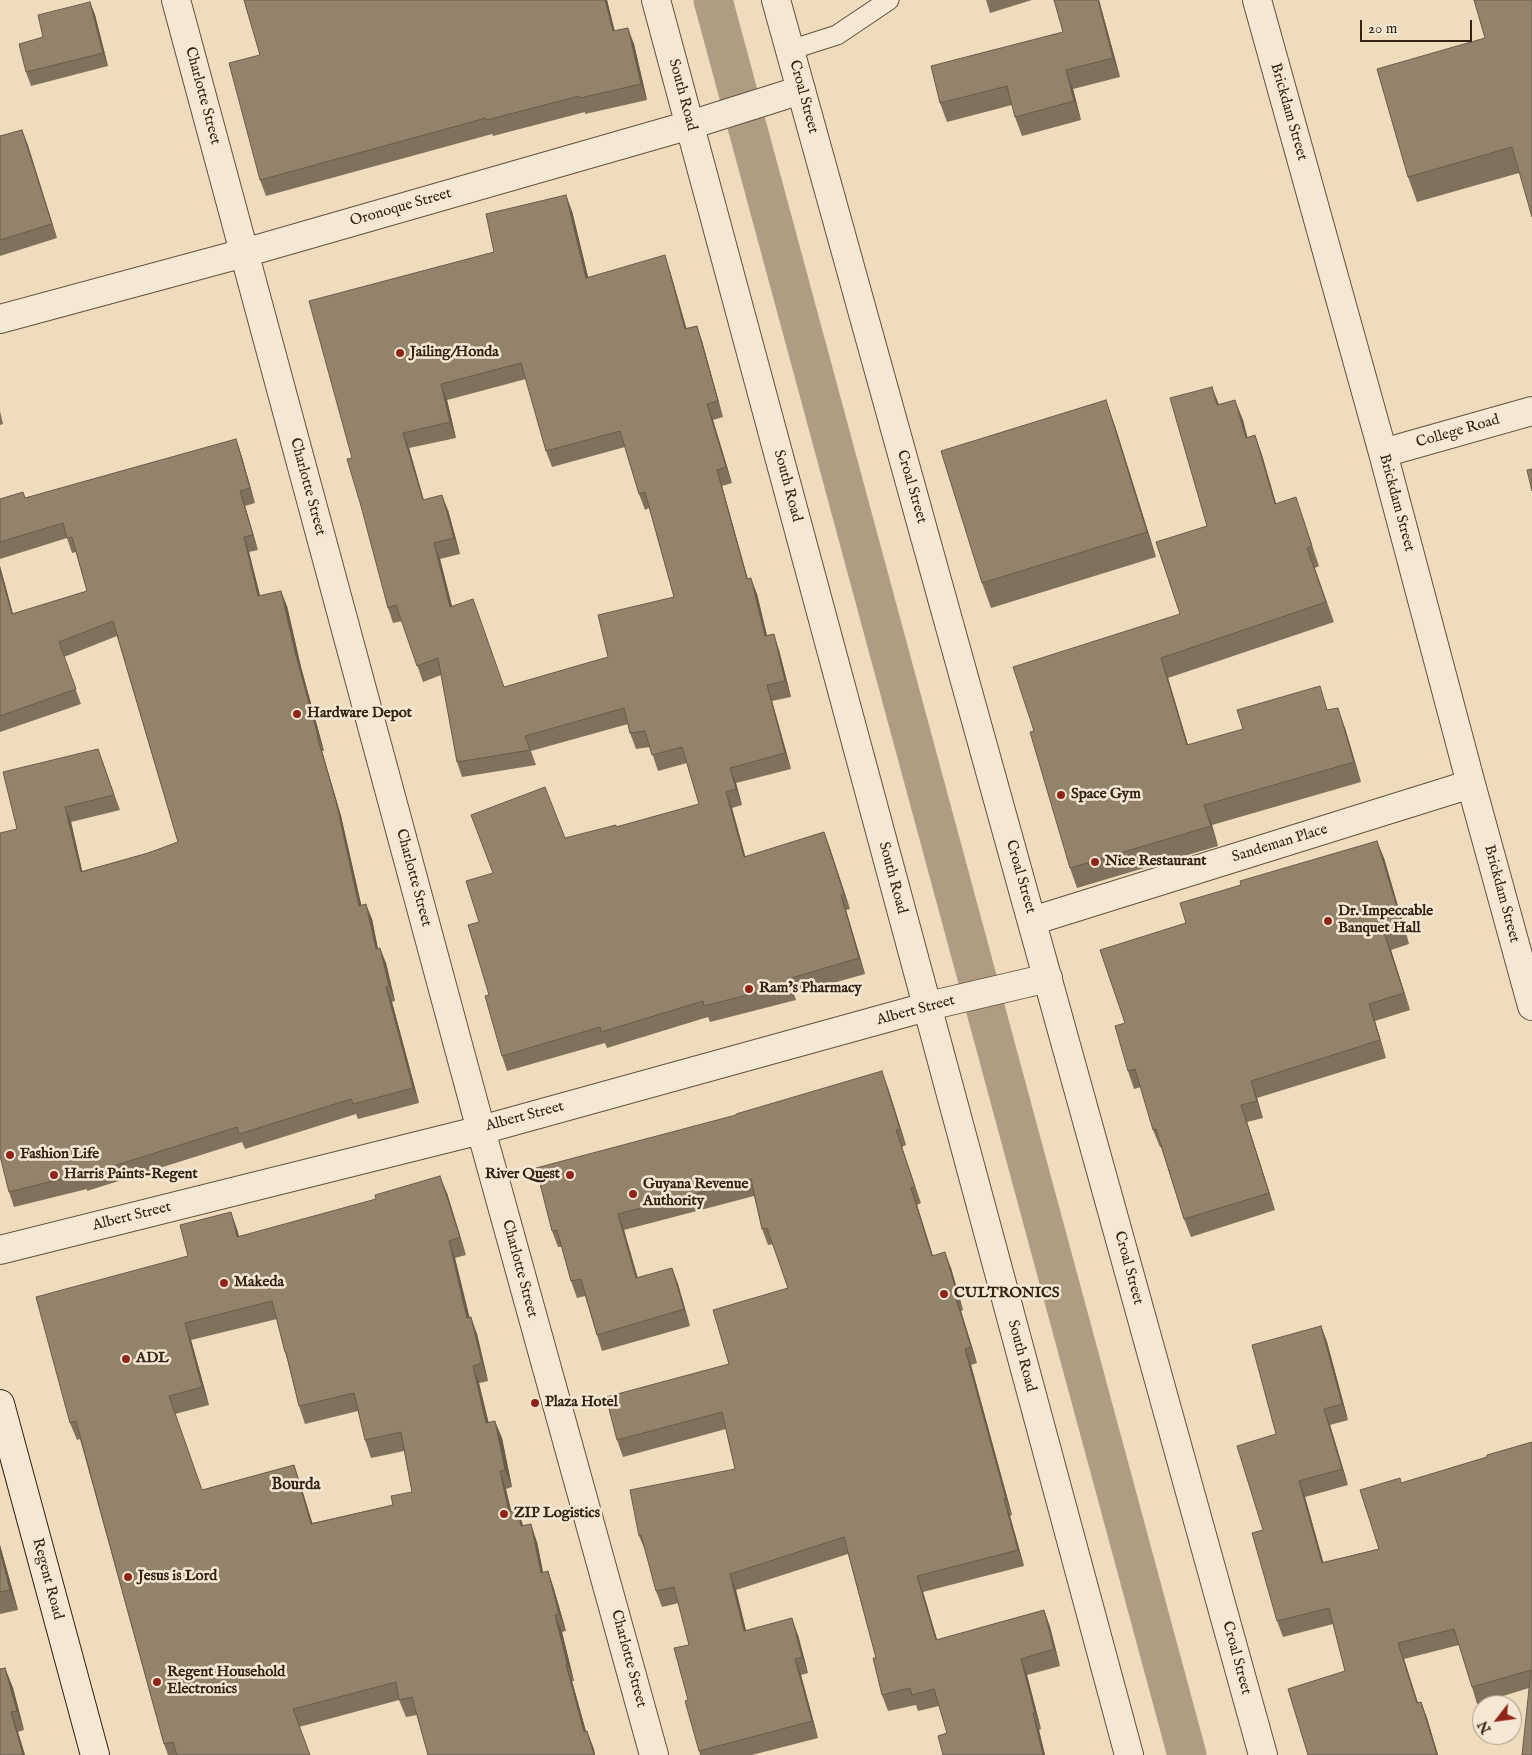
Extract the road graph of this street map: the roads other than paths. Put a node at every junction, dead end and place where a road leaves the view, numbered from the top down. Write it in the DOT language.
graph roads {
  1 [pos="176,0"];
  2 [pos="656,0"];
  3 [pos="776,0"];
  4 [pos="1257,0"];
  5 [pos="879,3"];
  6 [pos="790,50"];
  7 [pos="801,90"];
  8 [pos="701,122"];
  9 [pos="244,253"];
  10 [pos="0,319"];
  11 [pos="1532,411"];
  12 [pos="1383,453"];
  13 [pos="1471,784"];
  14 [pos="1032,921"];
  15 [pos="1048,978"];
  16 [pos="932,1006"];
  17 [pos="1532,1006"];
  18 [pos="481,1130"];
  19 [pos="0,1250"];
  20 [pos="0,1404"];
  21 [pos="95,1755"];
  22 [pos="654,1755"];
  23 [pos="1129,1755"];
  24 [pos="1263,1755"];
  1 -- 9 [label="street, Charlotte Street"];
  2 -- 8 [label="street, South Road"];
  3 -- 6 [label="street, Croal Street"];
  4 -- 12 [label="street, Brickdam Street"];
  5 -- 6 [label="lane"];
  6 -- 7 [label="street, Croal Street"];
  7 -- 8 [label="street, Oronoque Street"];
  7 -- 14 [label="street, Croal Street"];
  8 -- 9 [label="street, Oronoque Street"];
  8 -- 16 [label="street, South Road"];
  9 -- 10 [label="street, Oronoque Street"];
  9 -- 18 [label="street, Charlotte Street"];
  11 -- 12 [label="street, College Road"];
  12 -- 13 [label="street, Brickdam Street"];
  13 -- 14 [label="street, Sandeman Place"];
  13 -- 17 [label="street, Brickdam Street"];
  14 -- 15 [label="street, Croal Street"];
  15 -- 16 [label="street, Albert Street"];
  15 -- 24 [label="street, Croal Street"];
  16 -- 18 [label="street, Albert Street"];
  16 -- 23 [label="street, South Road"];
  18 -- 19 [label="street, Albert Street"];
  18 -- 22 [label="street, Charlotte Street"];
  20 -- 21 [label="street, Regent Road"];
}
